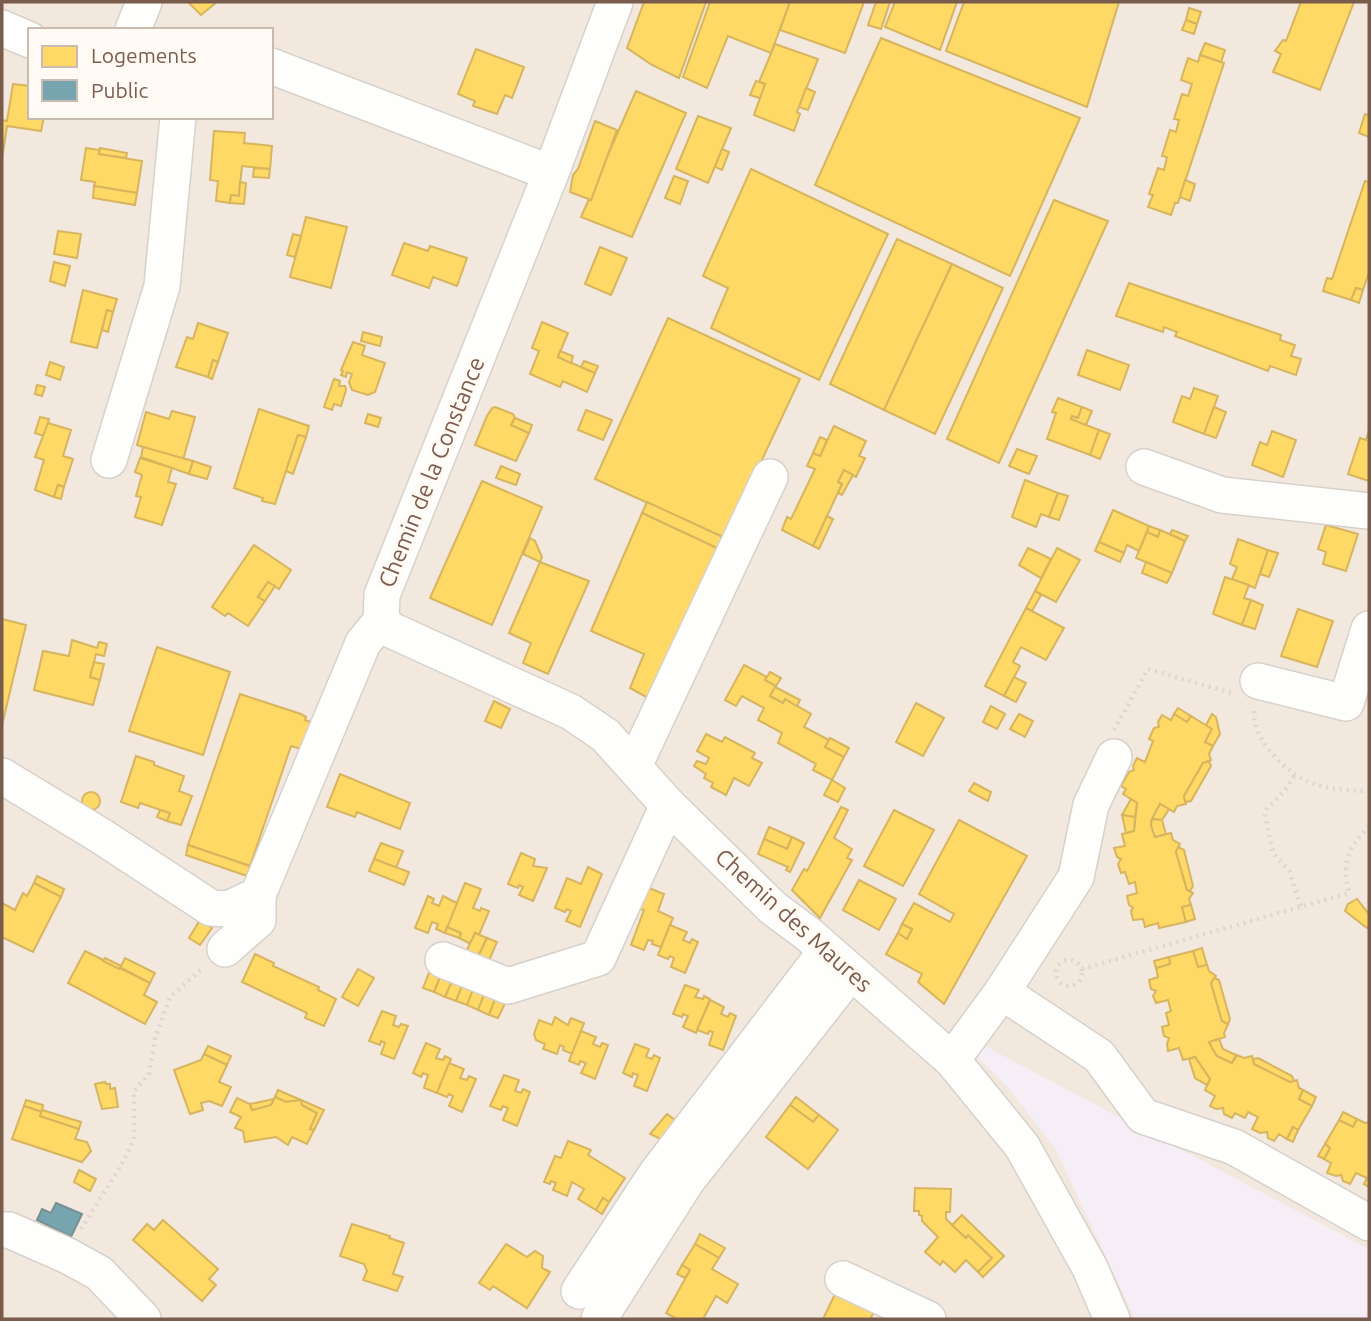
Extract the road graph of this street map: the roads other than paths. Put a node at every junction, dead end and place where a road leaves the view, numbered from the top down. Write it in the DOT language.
graph roads {
  1 [pos="144,2"];
  2 [pos="615,2"];
  3 [pos="2,28"];
  4 [pos="135,28"];
  5 [pos="28,39"];
  6 [pos="273,67"];
  7 [pos="178,119"];
  8 [pos="551,173"];
  9 [pos="110,460"];
  10 [pos="1144,467"];
  11 [pos="770,477"];
  12 [pos="1369,511"];
  13 [pos="381,621"];
  14 [pos="1369,629"];
  15 [pos="1249,694"];
  16 [pos="1114,757"];
  17 [pos="634,766"];
  18 [pos="2,776"];
  19 [pos="668,805"];
  20 [pos="258,894"];
  21 [pos="225,949"];
  22 [pos="443,960"];
  23 [pos="838,961"];
  24 [pos="1002,992"];
  25 [pos="952,1060"];
  26 [pos="1369,1223"];
  27 [pos="2,1230"];
  28 [pos="843,1279"];
  29 [pos="579,1291"];
  30 [pos="144,1319"];
  31 [pos="599,1319"];
  32 [pos="928,1319"];
  33 [pos="1112,1319"];
  1 -- 4 [label="street"];
  2 -- 8 [label="street, Chemin de la Constance"];
  3 -- 5 [label="street"];
  6 -- 8 [label="street"];
  7 -- 9 [label="street"];
  8 -- 13 [label="street, Chemin de la Constance"];
  10 -- 12 [label="street"];
  11 -- 17 [label="street"];
  13 -- 17 [label="street, Chemin des Maures"];
  13 -- 20 [label="street, Chemin de la Constance"];
  14 -- 15 [label="street"];
  16 -- 24 [label="street"];
  17 -- 19 [label="street, Chemin des Maures"];
  18 -- 20 [label="street"];
  19 -- 22 [label="street"];
  19 -- 23 [label="street, Chemin des Maures"];
  20 -- 21 [label="street, Chemin de la Constance"];
  23 -- 25 [label="street, Chemin des Maures"];
  23 -- 29 [label="street"];
  23 -- 31 [label="street"];
  24 -- 25 [label="street"];
  24 -- 26 [label="street"];
  25 -- 33 [label="street, Chemin des Maures"];
  27 -- 30 [label="street"];
  28 -- 32 [label="street"];
}
